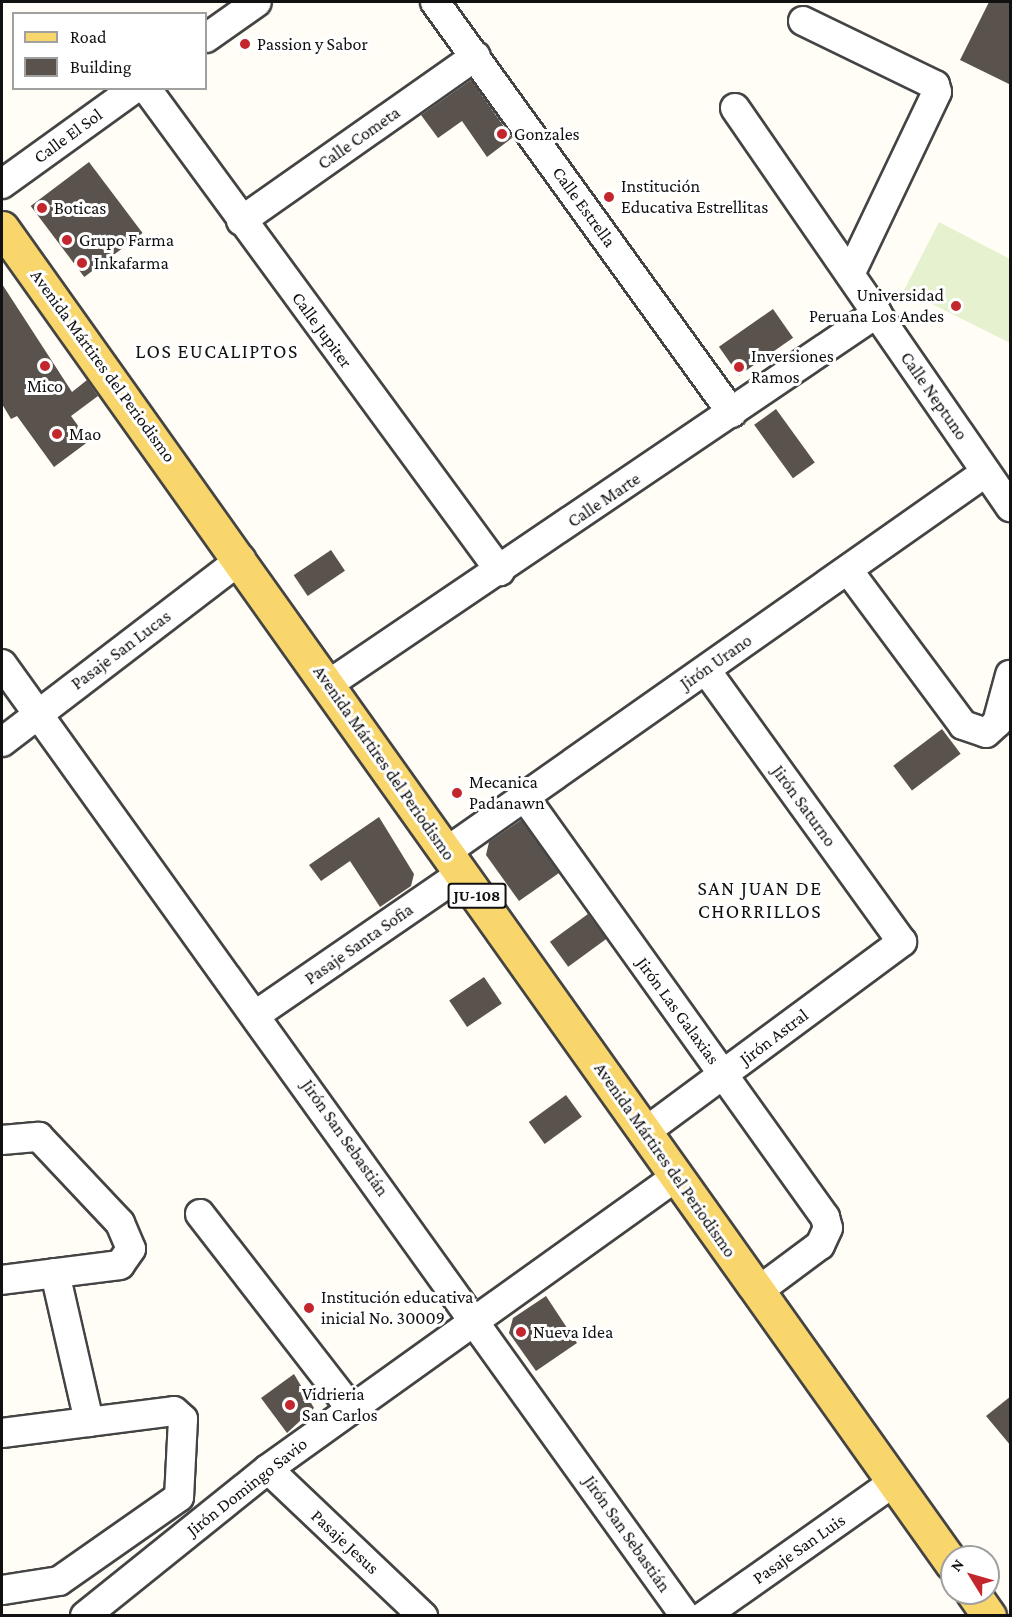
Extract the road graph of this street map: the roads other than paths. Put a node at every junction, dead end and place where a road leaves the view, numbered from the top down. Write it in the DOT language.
graph roads {
  1 [pos="257,2"];
  2 [pos="435,2"];
  3 [pos="803,21"];
  4 [pos="207,37"];
  5 [pos="476,56"];
  6 [pos="132,90"];
  7 [pos="147,90"];
  8 [pos="735,108"];
  9 [pos="2,184"];
  10 [pos="242,220"];
  11 [pos="2,228"];
  12 [pos="851,272"];
  13 [pos="877,313"];
  14 [pos="732,413"];
  15 [pos="986,472"];
  16 [pos="1011,507"];
  17 [pos="241,559"];
  18 [pos="848,570"];
  19 [pos="500,571"];
  20 [pos="2,664"];
  21 [pos="706,670"];
  22 [pos="1011,675"];
  23 [pos="329,684"];
  24 [pos="38,714"];
  25 [pos="2,742"];
  26 [pos="524,796"];
  27 [pos="454,863"];
  28 [pos="902,942"];
  29 [pos="257,1014"];
  30 [pos="723,1075"];
  31 [pos="645,1132"];
  32 [pos="2,1140"];
  33 [pos="677,1176"];
  34 [pos="201,1214"];
  35 [pos="55,1273"];
  36 [pos="2,1280"];
  37 [pos="758,1291"];
  38 [pos="475,1320"];
  39 [pos="351,1409"];
  40 [pos="89,1422"];
  41 [pos="2,1433"];
  42 [pos="267,1469"];
  43 [pos="894,1482"];
  44 [pos="940,1547"];
  45 [pos="2,1590"];
  46 [pos="85,1616"];
  47 [pos="423,1616"];
  48 [pos="685,1616"];
  49 [pos="704,1616"];
  1 -- 4 [label="street"];
  2 -- 5 [label="street, Calle Estrella"];
  3 -- 12 [label="street"];
  5 -- 10 [label="street, Calle Cometa"];
  5 -- 14 [label="street, Calle Estrella"];
  6 -- 9 [label="street, Calle El Sol"];
  7 -- 10 [label="street, Calle Jupiter"];
  8 -- 12 [label="street, Calle Neptuno"];
  10 -- 19 [label="street, Calle Jupiter"];
  11 -- 17 [label="main road, Avenida Mártires del Periodismo / JU-108"];
  12 -- 13 [label="street, Calle Neptuno"];
  13 -- 14 [label="street, Calle Marte"];
  13 -- 15 [label="street, Calle Neptuno"];
  14 -- 19 [label="street, Calle Marte"];
  15 -- 16 [label="street, Calle Neptuno"];
  15 -- 18 [label="street, Jirón Urano"];
  17 -- 23 [label="main road, Avenida Mártires del Periodismo / JU-108"];
  17 -- 24 [label="street, Pasaje San Lucas"];
  18 -- 21 [label="street, Jirón Urano"];
  18 -- 22 [label="street"];
  19 -- 23 [label="street, Calle Marte"];
  20 -- 24 [label="street, Jirón San Sebastián"];
  21 -- 26 [label="street, Jirón Urano"];
  21 -- 28 [label="street, Jirón Saturno"];
  23 -- 27 [label="main road, Avenida Mártires del Periodismo / JU-108"];
  24 -- 25 [label="street, Pasaje San Lucas"];
  24 -- 29 [label="street, Jirón San Sebastián"];
  26 -- 27 [label="street, Jirón Urano"];
  26 -- 30 [label="street, Jirón Las Galaxias"];
  27 -- 29 [label="street, Pasaje Santa Sofia"];
  27 -- 31 [label="main road, Avenida Mártires del Periodismo / JU-108"];
  28 -- 30 [label="street, Jirón Astral"];
  29 -- 38 [label="street, Jirón San Sebastián"];
  30 -- 31 [label="street, Jirón Astral"];
  30 -- 37 [label="street, Jirón Las Galaxias"];
  31 -- 33 [label="main road, Avenida Mártires del Periodismo / JU-108"];
  32 -- 35 [label="street"];
  33 -- 37 [label="main road, Avenida Mártires del Periodismo / JU-108"];
  33 -- 38 [label="street, Jirón Domingo Savio"];
  34 -- 39 [label="street"];
  35 -- 36 [label="street"];
  35 -- 40 [label="street"];
  37 -- 43 [label="main road, Avenida Mártires del Periodismo / JU-108"];
  38 -- 39 [label="street, Jirón Domingo Savio"];
  38 -- 48 [label="street, Jirón San Sebastián"];
  39 -- 42 [label="street, Jirón Domingo Savio"];
  40 -- 41 [label="street"];
  40 -- 45 [label="street"];
  42 -- 46 [label="street, Jirón Domingo Savio"];
  42 -- 47 [label="street, Pasaje Jesus"];
  43 -- 44 [label="main road, Avenida Mártires del Periodismo / JU-108"];
  43 -- 49 [label="street, Pasaje San Luis"];
}
